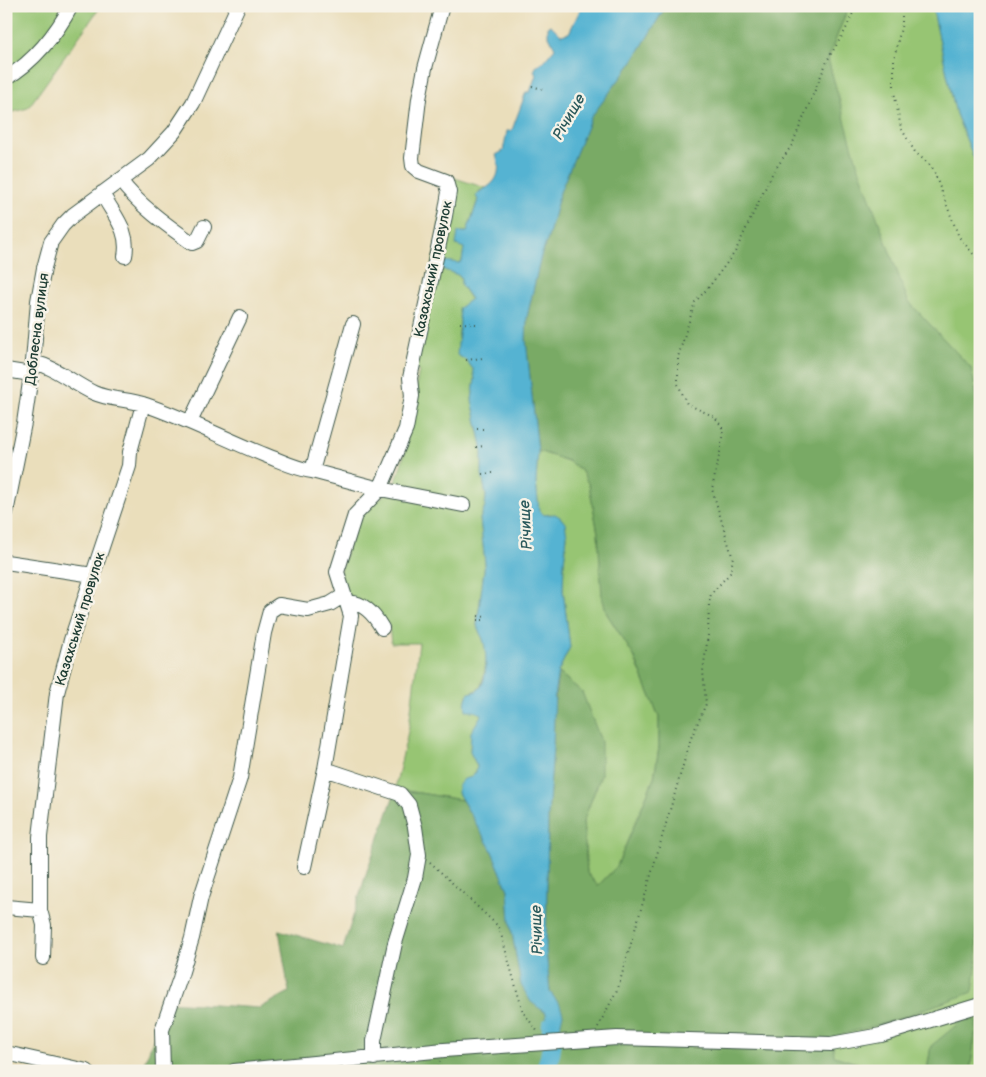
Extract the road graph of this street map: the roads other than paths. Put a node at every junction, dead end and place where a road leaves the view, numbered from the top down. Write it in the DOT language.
graph roads {
  1 [pos="71,6"];
  2 [pos="238,6"];
  3 [pos="442,6"];
  4 [pos="6,78"];
  5 [pos="120,180"];
  6 [pos="102,193"];
  7 [pos="204,227"];
  8 [pos="125,256"];
  9 [pos="240,317"];
  10 [pos="353,324"];
  11 [pos="32,368"];
  12 [pos="6,370"];
  13 [pos="143,404"];
  14 [pos="190,422"];
  15 [pos="312,471"];
  16 [pos="380,489"];
  17 [pos="463,505"];
  18 [pos="9,515"];
  19 [pos="6,562"];
  20 [pos="93,576"];
  21 [pos="345,599"];
  22 [pos="382,628"];
  23 [pos="325,769"];
  24 [pos="304,866"];
  25 [pos="6,907"];
  26 [pos="40,910"];
  27 [pos="43,958"];
  28 [pos="980,1005"];
  29 [pos="6,1053"];
  30 [pos="374,1058"];
  31 [pos="87,1071"];
  32 [pos="162,1071"];
  33 [pos="234,1071"];
  1 -- 4 [label="street"];
  2 -- 5 [label="street, Доблесна вулиця"];
  3 -- 16 [label="street, Казахський провулок"];
  5 -- 6 [label="street, Доблесна вулиця"];
  5 -- 7 [label="street"];
  6 -- 8 [label="street"];
  6 -- 11 [label="street, Доблесна вулиця"];
  9 -- 14 [label="street"];
  10 -- 15 [label="street"];
  11 -- 12 [label="street"];
  11 -- 13 [label="street"];
  11 -- 18 [label="street, Доблесна вулиця"];
  13 -- 14 [label="street"];
  13 -- 20 [label="street, Казахський провулок"];
  14 -- 15 [label="street"];
  15 -- 16 [label="street"];
  16 -- 17 [label="street"];
  16 -- 21 [label="street, Казахський провулок"];
  19 -- 20 [label="street"];
  20 -- 26 [label="street, Казахський провулок"];
  21 -- 22 [label="street"];
  21 -- 23 [label="street, Казахський провулок"];
  21 -- 32 [label="street"];
  23 -- 24 [label="street, Казахський провулок"];
  23 -- 30 [label="street"];
  25 -- 26 [label="street"];
  26 -- 27 [label="street, Казахський провулок"];
  28 -- 30 [label="street"];
  29 -- 31 [label="street"];
  30 -- 33 [label="street"];
}
